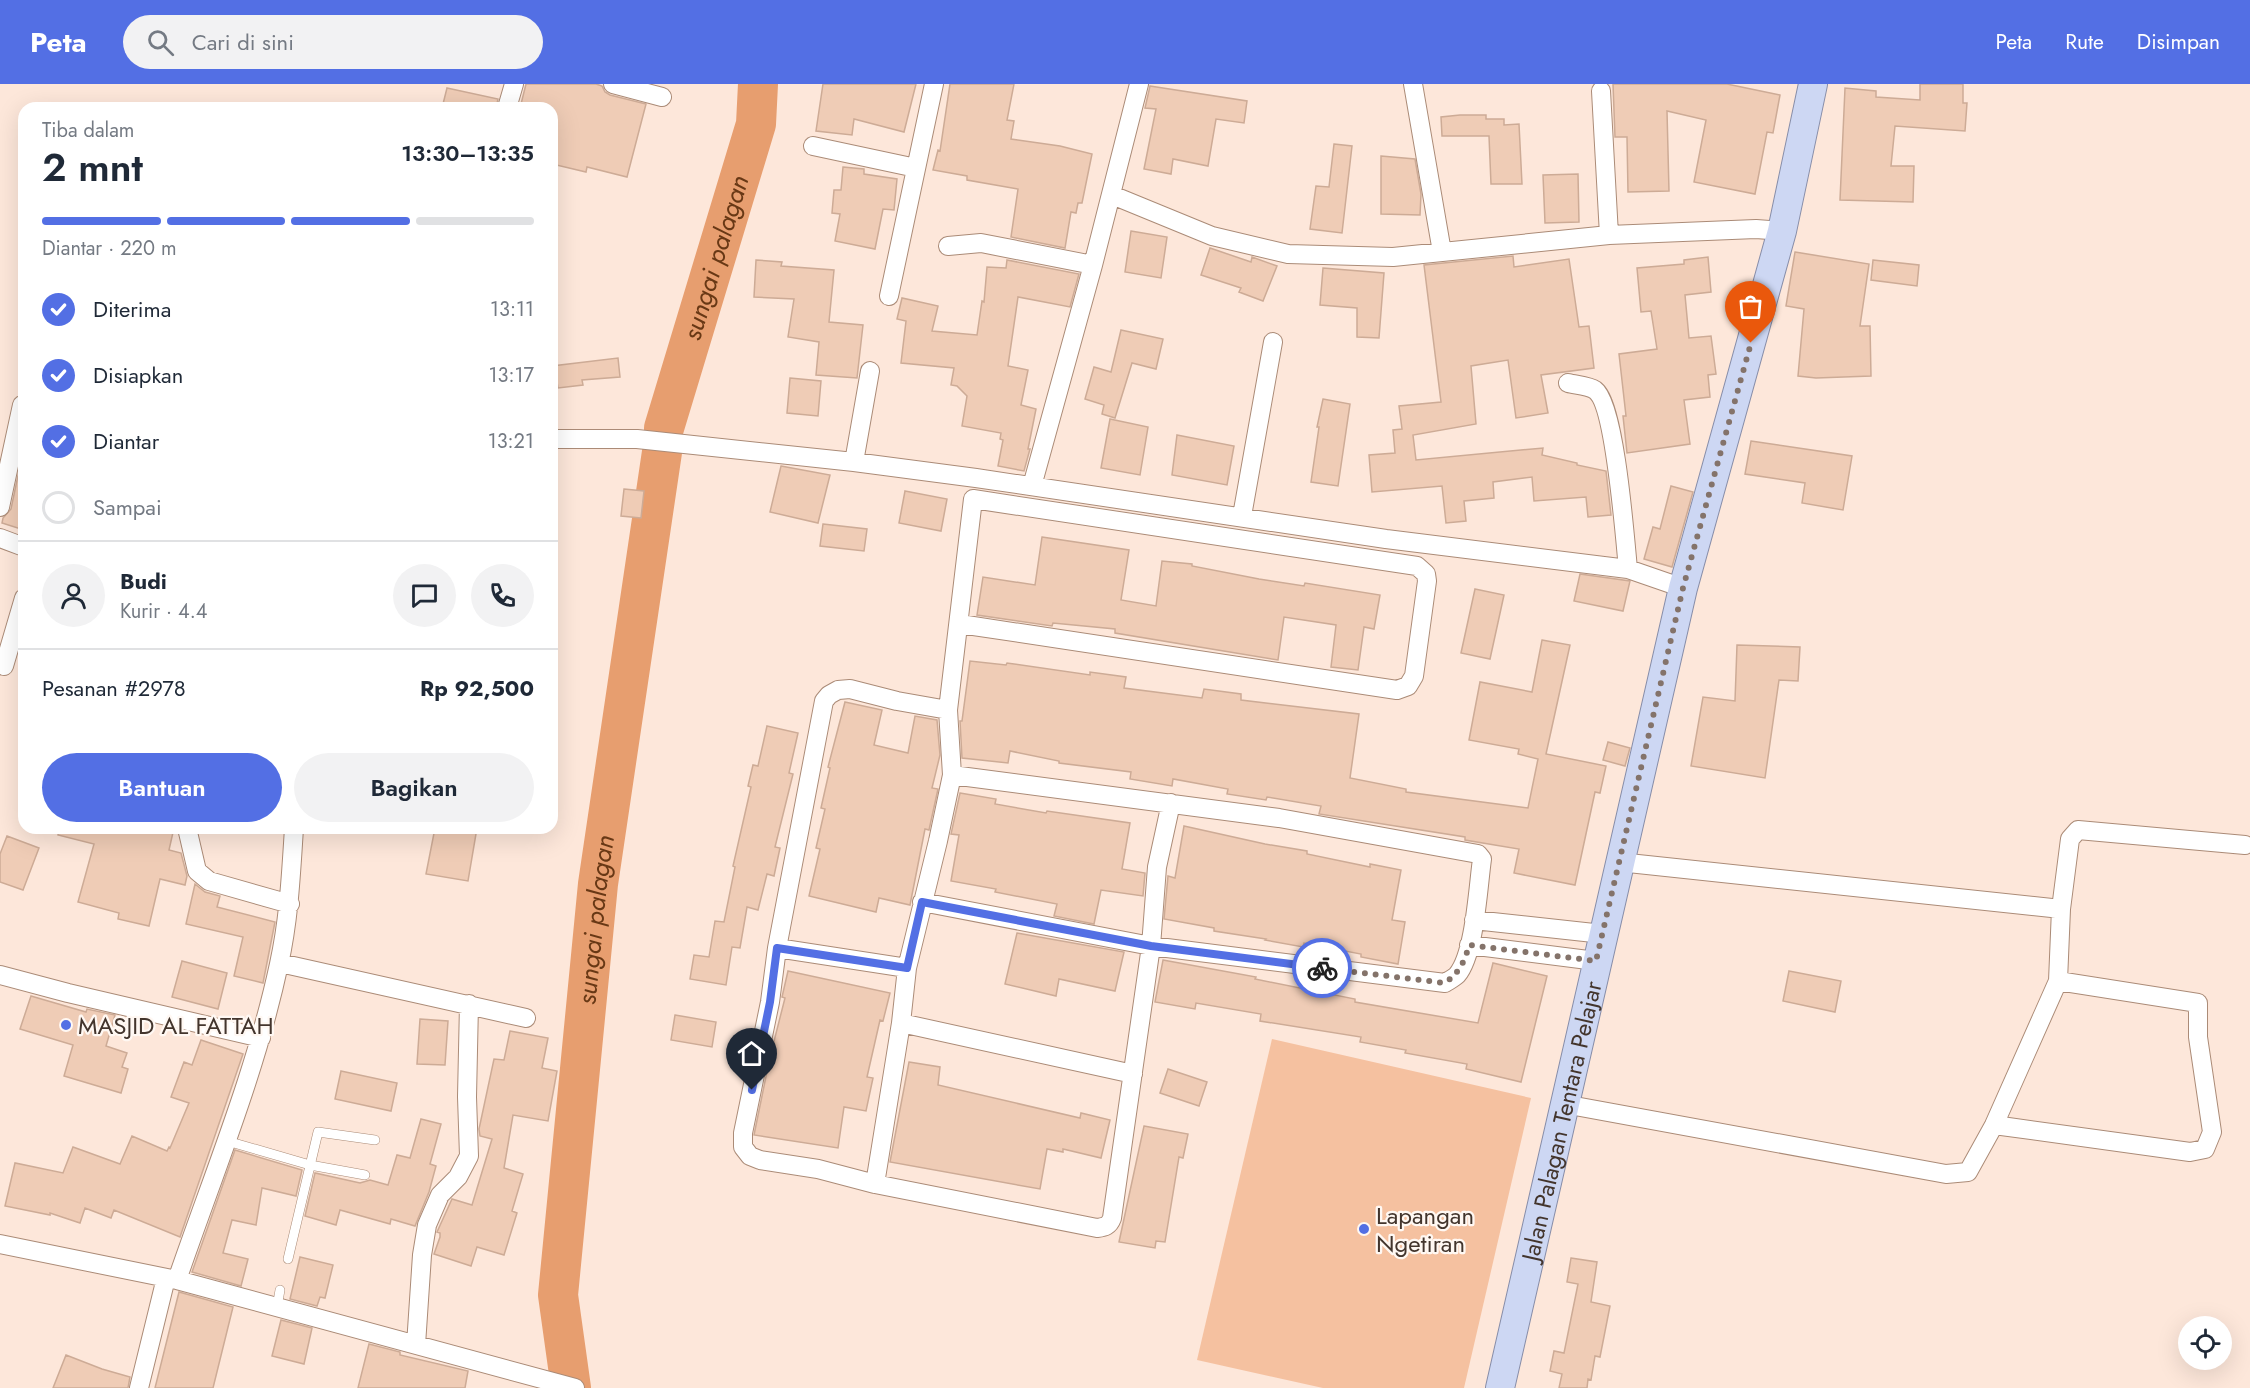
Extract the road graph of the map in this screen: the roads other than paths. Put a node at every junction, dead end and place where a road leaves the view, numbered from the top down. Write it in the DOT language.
graph roads {
  1 [pos="514,84"];
  2 [pos="613,84"];
  3 [pos="934,84"];
  4 [pos="1138,84"];
  5 [pos="1413,84"];
  6 [pos="1813,84"];
  7 [pos="1601,91"];
  8 [pos="662,97"];
  9 [pos="509,102"];
  10 [pos="813,146"];
  11 [pos="916,168"];
  12 [pos="1112,195"];
  13 [pos="1782,231"];
  14 [pos="1609,235"];
  15 [pos="948,246"];
  16 [pos="1442,252"];
  17 [pos="1093,265"];
  18 [pos="889,296"];
  19 [pos="1273,342"];
  20 [pos="870,371"];
  21 [pos="1568,383"];
  22 [pos="18,424"];
  23 [pos="558,439"];
  24 [pos="854,462"];
  25 [pos="1032,486"];
  26 [pos="0,507"];
  27 [pos="1242,516"];
  28 [pos="1286,524"];
  29 [pos="0,538"];
  30 [pos="18,545"];
  31 [pos="1282,546"];
  32 [pos="1628,569"];
  33 [pos="1683,588"];
  34 [pos="18,618"];
  35 [pos="960,624"];
  36 [pos="4,666"];
  37 [pos="948,710"];
  38 [pos="952,775"];
  39 [pos="1171,803"];
  40 [pos="188,834"];
  41 [pos="294,834"];
  42 [pos="2245,845"];
  43 [pos="1619,862"];
  44 [pos="922,902"];
  45 [pos="290,904"];
  46 [pos="2061,909"];
  47 [pos="1474,920"];
  48 [pos="1603,934"];
  49 [pos="1469,945"];
  50 [pos="1151,946"];
  51 [pos="777,948"];
  52 [pos="1596,961"];
  53 [pos="280,963"];
  54 [pos="907,968"];
  55 [pos="0,975"];
  56 [pos="2058,981"];
  57 [pos="469,1004"];
  58 [pos="526,1018"];
  59 [pos="902,1023"];
  60 [pos="261,1038"];
  61 [pos="1133,1074"];
  62 [pos="1564,1104"];
  63 [pos="1994,1125"];
  64 [pos="375,1140"];
  65 [pos="227,1141"];
  66 [pos="310,1165"];
  67 [pos="365,1175"];
  68 [pos="875,1184"];
  69 [pos="0,1244"];
  70 [pos="288,1259"];
  71 [pos="172,1279"];
  72 [pos="416,1345"];
  73 [pos="139,1388"];
  74 [pos="575,1388"];
  75 [pos="1500,1388"];
  1 -- 9 [label="street"];
  2 -- 8 [label="street"];
  3 -- 11 [label="street"];
  4 -- 12 [label="street"];
  5 -- 16 [label="street"];
  6 -- 13 [label="main road, Jalan Palagan Tentara Pelajar"];
  7 -- 14 [label="street"];
  10 -- 11 [label="street"];
  11 -- 18 [label="street"];
  12 -- 16 [label="street"];
  12 -- 17 [label="street"];
  13 -- 14 [label="street"];
  13 -- 33 [label="main road, Jalan Palagan Tentara Pelajar"];
  14 -- 16 [label="street"];
  15 -- 17 [label="street"];
  17 -- 25 [label="street"];
  19 -- 27 [label="street"];
  20 -- 24 [label="street"];
  21 -- 32 [label="street"];
  22 -- 26 [label="street"];
  23 -- 24 [label="street"];
  24 -- 25 [label="street"];
  25 -- 27 [label="street"];
  27 -- 28 [label="street"];
  28 -- 31 [label="street"];
  28 -- 32 [label="street"];
  29 -- 30 [label="street"];
  31 -- 35 [label="street"];
  31 -- 35 [label="street"];
  32 -- 33 [label="street"];
  33 -- 43 [label="main road, Jalan Palagan Tentara Pelajar"];
  34 -- 36 [label="street"];
  35 -- 37 [label="street"];
  37 -- 38 [label="street"];
  37 -- 51 [label="street"];
  38 -- 39 [label="street"];
  38 -- 44 [label="street"];
  39 -- 47 [label="street"];
  39 -- 50 [label="street"];
  40 -- 45 [label="street"];
  41 -- 45 [label="street"];
  42 -- 46 [label="street"];
  43 -- 46 [label="street"];
  43 -- 48 [label="main road, Jalan Palagan Tentara Pelajar"];
  44 -- 50 [label="street"];
  44 -- 54 [label="street"];
  45 -- 53 [label="street"];
  46 -- 56 [label="street"];
  47 -- 48 [label="street"];
  47 -- 49 [label="street"];
  48 -- 52 [label="main road, Jalan Palagan Tentara Pelajar"];
  49 -- 50 [label="street"];
  49 -- 52 [label="street"];
  50 -- 61 [label="street"];
  51 -- 54 [label="street"];
  51 -- 68 [label="street"];
  52 -- 62 [label="main road, Jalan Palagan Tentara Pelajar"];
  53 -- 57 [label="street"];
  53 -- 60 [label="street"];
  54 -- 59 [label="street"];
  55 -- 60 [label="street"];
  56 -- 63 [label="street"];
  56 -- 63 [label="street"];
  57 -- 58 [label="street"];
  57 -- 72 [label="street"];
  59 -- 61 [label="street"];
  59 -- 68 [label="street"];
  60 -- 65 [label="street"];
  61 -- 68 [label="street"];
  62 -- 63 [label="street"];
  62 -- 75 [label="main road, Jalan Palagan Tentara Pelajar"];
  64 -- 66 [label="lane"];
  65 -- 66 [label="lane"];
  65 -- 71 [label="street"];
  66 -- 67 [label="lane"];
  66 -- 70 [label="lane"];
  69 -- 71 [label="street"];
  71 -- 72 [label="street"];
  71 -- 73 [label="street"];
  72 -- 74 [label="street"];
}
